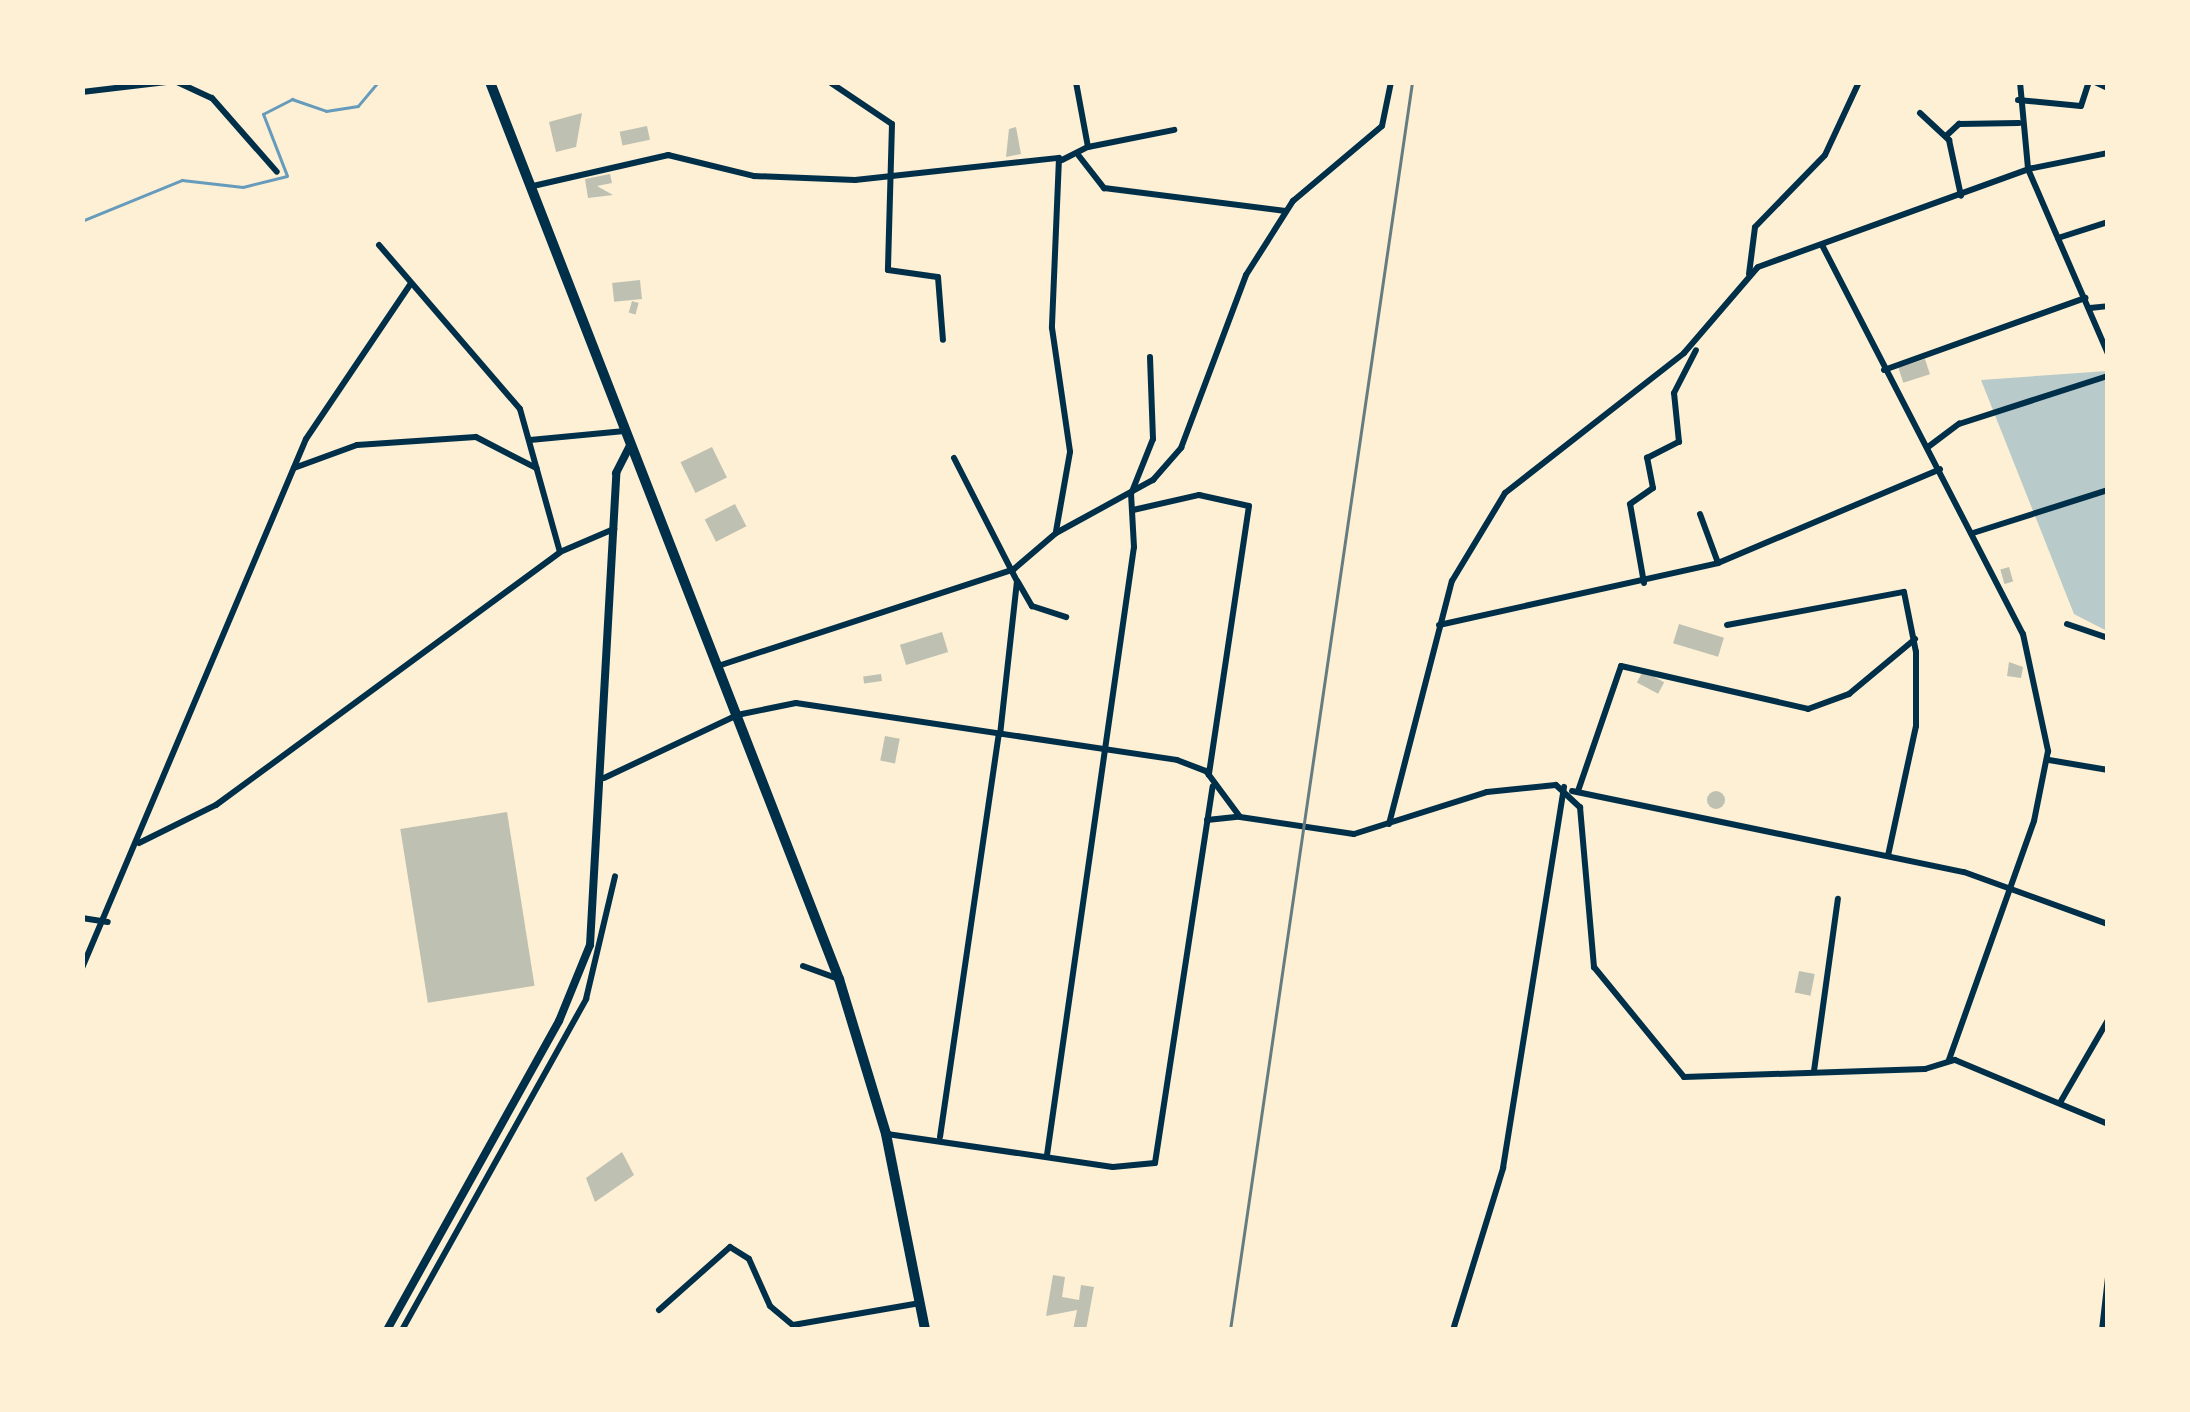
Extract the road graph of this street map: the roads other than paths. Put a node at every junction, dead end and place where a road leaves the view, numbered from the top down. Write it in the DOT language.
graph roads {
  1 [pos="166,82"];
  2 [pos="177,82"];
  3 [pos="490,82"];
  4 [pos="1076,82"];
  5 [pos="1390,82"];
  6 [pos="1859,82"];
  7 [pos="2020,82"];
  8 [pos="2092,82"];
  9 [pos="831,84"];
  10 [pos="2108,88"];
  11 [pos="82,92"];
  12 [pos="2018,100"];
  13 [pos="1920,113"];
  14 [pos="2019,123"];
  15 [pos="1174,130"];
  16 [pos="1946,136"];
  17 [pos="1088,147"];
  18 [pos="2108,153"];
  19 [pos="1079,156"];
  20 [pos="1062,160"];
  21 [pos="2028,169"];
  22 [pos="277,172"];
  23 [pos="886,173"];
  24 [pos="532,186"];
  25 [pos="1961,196"];
  26 [pos="1286,211"];
  27 [pos="2108,222"];
  28 [pos="2058,238"];
  29 [pos="378,245"];
  30 [pos="1822,245"];
  31 [pos="1749,274"];
  32 [pos="410,285"];
  33 [pos="2085,298"];
  34 [pos="2108,306"];
  35 [pos="2090,308"];
  36 [pos="943,340"];
  37 [pos="1696,350"];
  38 [pos="2108,354"];
  39 [pos="1150,357"];
  40 [pos="1884,370"];
  41 [pos="2108,376"];
  42 [pos="626,432"];
  43 [pos="530,440"];
  44 [pos="631,444"];
  45 [pos="1928,447"];
  46 [pos="954,458"];
  47 [pos="294,468"];
  48 [pos="536,469"];
  49 [pos="1940,470"];
  50 [pos="2108,490"];
  51 [pos="1131,494"];
  52 [pos="1133,510"];
  53 [pos="1700,514"];
  54 [pos="616,529"];
  55 [pos="1973,532"];
  56 [pos="1056,533"];
  57 [pos="560,552"];
  58 [pos="1718,563"];
  59 [pos="1014,569"];
  60 [pos="1017,580"];
  61 [pos="1644,583"];
  62 [pos="1066,617"];
  63 [pos="2067,624"];
  64 [pos="1439,625"];
  65 [pos="1727,625"];
  66 [pos="2108,638"];
  67 [pos="1914,639"];
  68 [pos="718,666"];
  69 [pos="737,715"];
  70 [pos="1000,734"];
  71 [pos="1104,748"];
  72 [pos="2049,760"];
  73 [pos="2108,770"];
  74 [pos="1209,776"];
  75 [pos="604,778"];
  76 [pos="1213,786"];
  77 [pos="1571,790"];
  78 [pos="1240,817"];
  79 [pos="1207,820"];
  80 [pos="1389,826"];
  81 [pos="138,844"];
  82 [pos="1888,855"];
  83 [pos="615,876"];
  84 [pos="2010,889"];
  85 [pos="1838,899"];
  86 [pos="82,918"];
  87 [pos="108,922"];
  88 [pos="2108,924"];
  89 [pos="803,966"];
  90 [pos="82,968"];
  91 [pos="840,979"];
  92 [pos="2108,1020"];
  93 [pos="1949,1060"];
  94 [pos="1814,1071"];
  95 [pos="2061,1101"];
  96 [pos="2108,1124"];
  97 [pos="886,1134"];
  98 [pos="940,1137"];
  99 [pos="1047,1154"];
  100 [pos="2108,1277"];
  101 [pos="921,1303"];
  102 [pos="659,1310"];
  103 [pos="387,1330"];
  104 [pos="402,1330"];
  105 [pos="925,1330"];
  106 [pos="1453,1330"];
  107 [pos="2102,1330"];
  1 -- 11 [label="street"];
  2 -- 22 [label="street"];
  3 -- 24 [label="highway"];
  4 -- 17 [label="street"];
  5 -- 26 [label="street"];
  6 -- 31 [label="street"];
  7 -- 12 [label="street"];
  8 -- 10 [label="street"];
  8 -- 12 [label="street"];
  9 -- 23 [label="street"];
  12 -- 14 [label="street"];
  13 -- 16 [label="street"];
  14 -- 16 [label="street"];
  14 -- 21 [label="street"];
  15 -- 17 [label="street"];
  16 -- 25 [label="street"];
  17 -- 19 [label="street"];
  18 -- 21 [label="street"];
  19 -- 20 [label="street"];
  19 -- 26 [label="street"];
  20 -- 23 [label="street"];
  20 -- 56 [label="street"];
  21 -- 25 [label="street"];
  21 -- 28 [label="street"];
  23 -- 24 [label="street"];
  23 -- 36 [label="street"];
  24 -- 42 [label="highway"];
  25 -- 30 [label="street"];
  26 -- 51 [label="street"];
  27 -- 28 [label="street"];
  28 -- 33 [label="street"];
  29 -- 32 [label="street"];
  30 -- 31 [label="street"];
  30 -- 40 [label="street"];
  31 -- 64 [label="street"];
  32 -- 43 [label="street"];
  32 -- 47 [label="street"];
  33 -- 35 [label="street"];
  33 -- 40 [label="street"];
  34 -- 35 [label="street"];
  35 -- 38 [label="street"];
  37 -- 61 [label="street"];
  39 -- 51 [label="street"];
  40 -- 45 [label="street"];
  41 -- 45 [label="street"];
  42 -- 43 [label="street"];
  42 -- 44 [label="highway"];
  43 -- 48 [label="street"];
  44 -- 54 [label="street"];
  44 -- 68 [label="highway"];
  45 -- 49 [label="street"];
  46 -- 59 [label="street"];
  47 -- 48 [label="street"];
  47 -- 81 [label="street"];
  48 -- 57 [label="street"];
  49 -- 55 [label="street"];
  49 -- 58 [label="street"];
  50 -- 55 [label="street"];
  51 -- 52 [label="street"];
  51 -- 56 [label="street"];
  52 -- 71 [label="street"];
  52 -- 74 [label="street"];
  53 -- 58 [label="street"];
  54 -- 57 [label="street"];
  54 -- 75 [label="street"];
  55 -- 72 [label="street"];
  56 -- 59 [label="street"];
  57 -- 81 [label="street"];
  58 -- 61 [label="street"];
  59 -- 60 [label="street"];
  59 -- 68 [label="street"];
  60 -- 62 [label="street"];
  60 -- 70 [label="street"];
  61 -- 64 [label="street"];
  63 -- 66 [label="street"];
  64 -- 80 [label="street"];
  65 -- 67 [label="street"];
  67 -- 77 [label="street"];
  67 -- 82 [label="street"];
  68 -- 69 [label="highway"];
  69 -- 70 [label="street"];
  69 -- 75 [label="street"];
  69 -- 91 [label="highway"];
  70 -- 71 [label="street"];
  70 -- 98 [label="street"];
  71 -- 74 [label="street"];
  71 -- 99 [label="street"];
  72 -- 73 [label="street"];
  72 -- 84 [label="street"];
  74 -- 76 [label="street"];
  75 -- 103 [label="street"];
  76 -- 78 [label="street"];
  76 -- 79 [label="street"];
  77 -- 80 [label="street"];
  77 -- 82 [label="street"];
  77 -- 94 [label="street"];
  77 -- 106 [label="street"];
  78 -- 79 [label="street"];
  78 -- 80 [label="street"];
  79 -- 99 [label="street"];
  81 -- 87 [label="street"];
  82 -- 84 [label="street"];
  83 -- 104 [label="street"];
  84 -- 88 [label="street"];
  84 -- 93 [label="street"];
  85 -- 94 [label="street"];
  86 -- 87 [label="street"];
  87 -- 90 [label="street"];
  89 -- 91 [label="street"];
  91 -- 97 [label="highway"];
  92 -- 95 [label="street"];
  93 -- 94 [label="street"];
  93 -- 95 [label="street"];
  95 -- 96 [label="street"];
  97 -- 98 [label="street"];
  97 -- 101 [label="highway"];
  98 -- 99 [label="street"];
  100 -- 107 [label="street"];
  101 -- 102 [label="street"];
  101 -- 105 [label="highway"];
}
